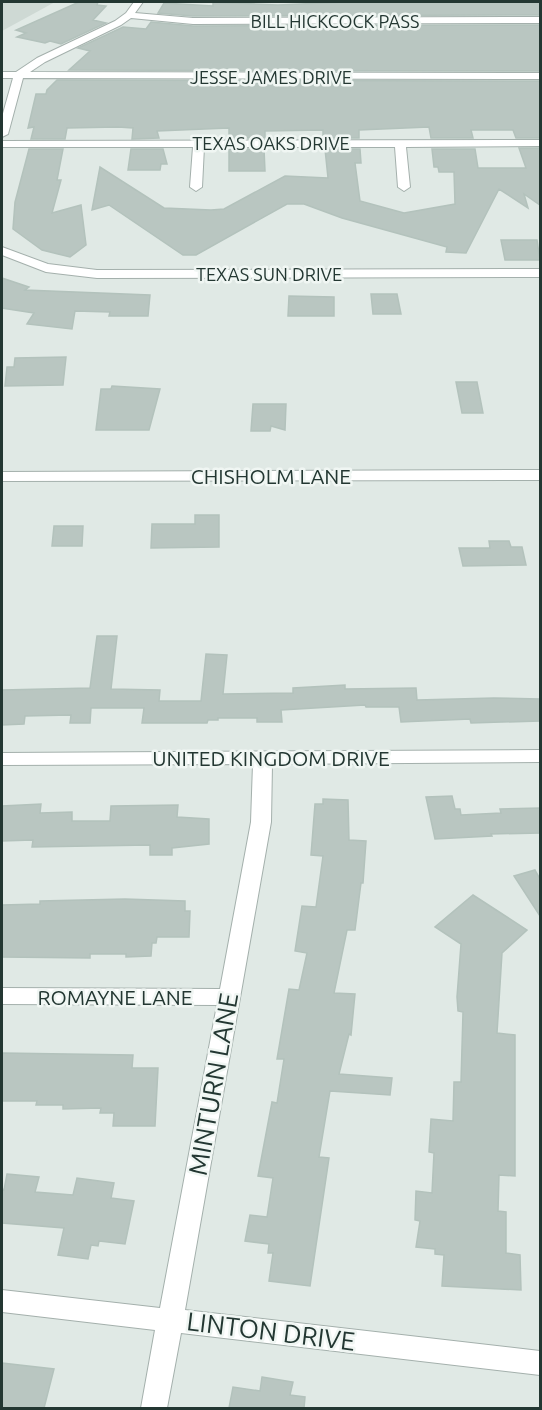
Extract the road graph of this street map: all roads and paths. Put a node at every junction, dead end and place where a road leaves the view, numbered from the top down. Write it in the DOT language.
graph roads {
  1 [pos="138,2"];
  2 [pos="129,15"];
  3 [pos="540,21"];
  4 [pos="2,75"];
  5 [pos="20,75"];
  6 [pos="540,76"];
  7 [pos="2,134"];
  8 [pos="199,143"];
  9 [pos="400,143"];
  10 [pos="540,143"];
  11 [pos="2,144"];
  12 [pos="196,187"];
  13 [pos="404,187"];
  14 [pos="2,251"];
  15 [pos="540,273"];
  16 [pos="540,476"];
  17 [pos="2,477"];
  18 [pos="540,756"];
  19 [pos="2,759"];
  20 [pos="263,759"];
  21 [pos="2,996"];
  22 [pos="229,997"];
  23 [pos="2,1301"];
  24 [pos="170,1319"];
  25 [pos="540,1363"];
  26 [pos="154,1408"];
  1 -- 2 [label="street"];
  2 -- 3 [label="street, BILL HICKCOCK PASS"];
  2 -- 5 [label="street"];
  4 -- 5 [label="street, JESSE JAMES DRIVE"];
  5 -- 6 [label="street, JESSE JAMES DRIVE"];
  5 -- 7 [label="street"];
  8 -- 9 [label="street, TEXAS OAKS DRIVE"];
  8 -- 11 [label="street, TEXAS OAKS DRIVE"];
  8 -- 12 [label="street"];
  9 -- 10 [label="street, TEXAS OAKS DRIVE"];
  9 -- 13 [label="street"];
  14 -- 15 [label="street, TEXAS SUN DRIVE"];
  16 -- 17 [label="street, CHISHOLM LANE"];
  18 -- 20 [label="street, UNITED KINGDOM DRIVE"];
  19 -- 20 [label="street, UNITED KINGDOM DRIVE"];
  20 -- 22 [label="street, MINTURN LANE"];
  21 -- 22 [label="street, ROMAYNE LANE"];
  22 -- 24 [label="street, MINTURN LANE"];
  23 -- 24 [label="street, LINTON DRIVE"];
  24 -- 25 [label="street, LINTON DRIVE"];
  24 -- 26 [label="street, MINTURN LANE"];
}
